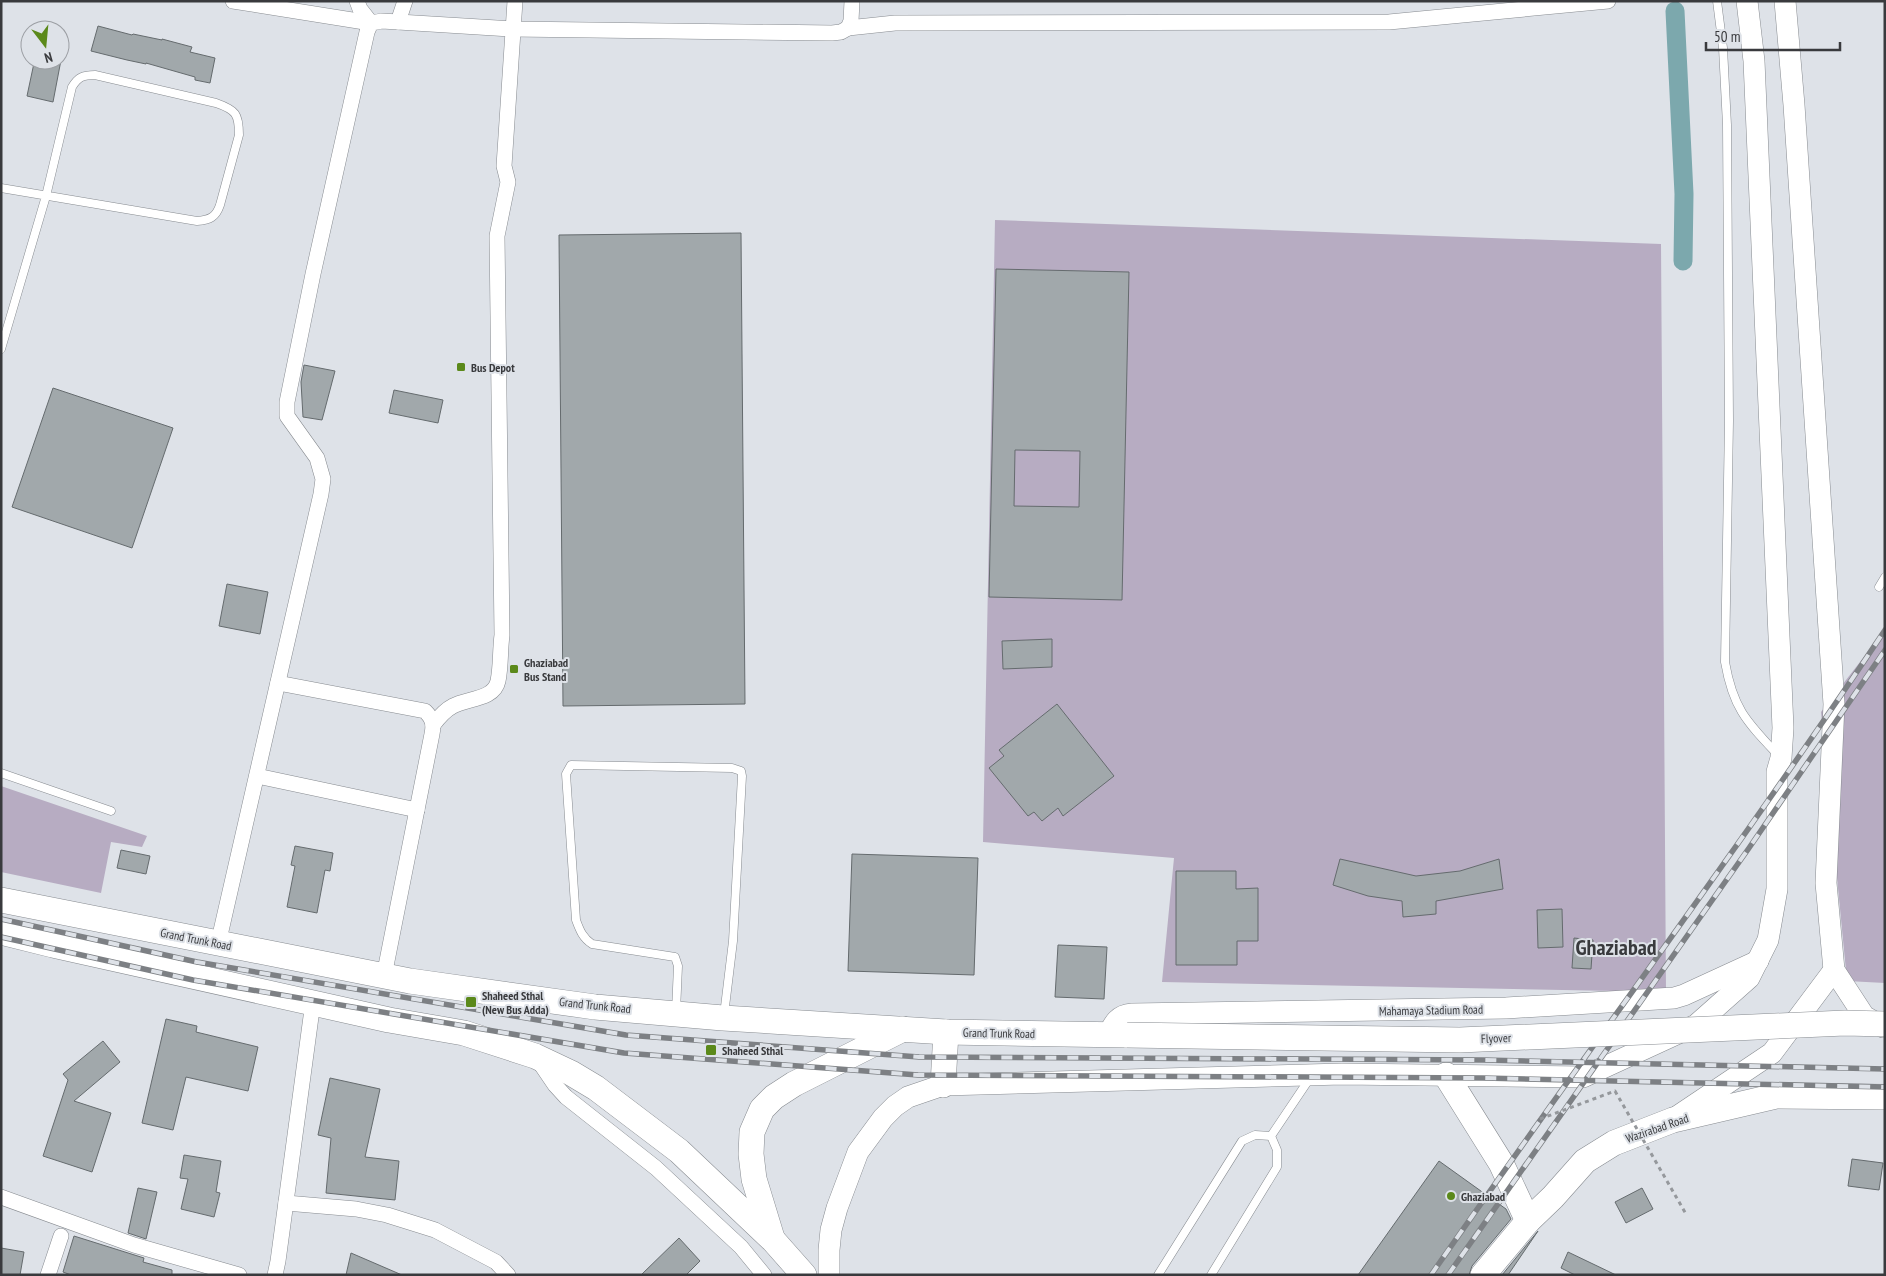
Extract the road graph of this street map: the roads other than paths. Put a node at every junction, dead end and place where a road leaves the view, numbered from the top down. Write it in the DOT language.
graph roads {
  1 [pos="233,1"];
  2 [pos="357,1"];
  3 [pos="405,1"];
  4 [pos="515,1"];
  5 [pos="852,1"];
  6 [pos="1608,1"];
  7 [pos="1717,1"];
  8 [pos="1747,1"];
  9 [pos="1785,1"];
  10 [pos="398,22"];
  11 [pos="371,23"];
  12 [pos="848,28"];
  13 [pos="512,29"];
  14 [pos="1,188"];
  15 [pos="46,196"];
  16 [pos="1,349"];
  17 [pos="1885,577"];
  18 [pos="1879,587"];
  19 [pos="278,683"];
  20 [pos="434,725"];
  21 [pos="1781,758"];
  22 [pos="1,773"];
  23 [pos="257,776"];
  24 [pos="417,810"];
  25 [pos="111,811"];
  26 [pos="1,900"];
  27 [pos="1,932"];
  28 [pos="218,944"];
  29 [pos="1758,961"];
  30 [pos="1834,970"];
  31 [pos="384,976"];
  32 [pos="312,1002"];
  33 [pos="676,1013"];
  34 [pos="723,1018"];
  35 [pos="1885,1024"];
  36 [pos="904,1028"];
  37 [pos="1885,1028"];
  38 [pos="946,1032"];
  39 [pos="1118,1035"];
  40 [pos="535,1056"];
  41 [pos="1312,1075"];
  42 [pos="1446,1075"];
  43 [pos="944,1085"];
  44 [pos="1885,1097"];
  45 [pos="1673,1120"];
  46 [pos="1271,1136"];
  47 [pos="1,1197"];
  48 [pos="286,1203"];
  49 [pos="1528,1222"];
  50 [pos="61,1236"];
  51 [pos="773,1240"];
  52 [pos="1215,1267"];
  53 [pos="492,1268"];
  54 [pos="48,1275"];
  55 [pos="239,1275"];
  56 [pos="275,1275"];
  57 [pos="508,1275"];
  58 [pos="764,1275"];
  59 [pos="804,1275"];
  60 [pos="829,1275"];
  61 [pos="1158,1275"];
  62 [pos="1211,1275"];
  63 [pos="1219,1275"];
  64 [pos="1483,1275"];
  1 -- 11 [label="street"];
  2 -- 11 [label="street"];
  3 -- 10 [label="street"];
  4 -- 13 [label="street"];
  5 -- 12 [label="street"];
  6 -- 12 [label="street"];
  7 -- 21 [label="lane"];
  8 -- 21 [label="main road"];
  9 -- 30 [label="main road"];
  10 -- 11 [label="street"];
  10 -- 13 [label="street"];
  11 -- 19 [label="street"];
  12 -- 13 [label="street"];
  13 -- 20 [label="street"];
  14 -- 15 [label="lane"];
  15 -- 15 [label="lane"];
  15 -- 16 [label="lane"];
  17 -- 18 [label="lane"];
  19 -- 20 [label="street"];
  19 -- 23 [label="street"];
  20 -- 24 [label="street"];
  21 -- 29 [label="main road"];
  22 -- 25 [label="lane"];
  23 -- 24 [label="street"];
  23 -- 28 [label="street"];
  24 -- 31 [label="street"];
  26 -- 28 [label="highway, Grand Trunk Road"];
  27 -- 32 [label="highway"];
  28 -- 31 [label="highway, Grand Trunk Road"];
  29 -- 39 [label="main road, Mahamaya Stadium Road"];
  29 -- 42 [label="main road"];
  30 -- 37 [label="main road"];
  30 -- 45 [label="main road"];
  31 -- 33 [label="highway, Grand Trunk Road"];
  32 -- 40 [label="highway"];
  32 -- 48 [label="street"];
  33 -- 34 [label="highway, Grand Trunk Road"];
  33 -- 34 [label="lane"];
  34 -- 36 [label="highway, Grand Trunk Road"];
  35 -- 39 [label="highway, Flyover, bridge"];
  36 -- 38 [label="highway, Grand Trunk Road"];
  36 -- 51 [label="highway"];
  38 -- 39 [label="highway, Grand Trunk Road"];
  38 -- 43 [label="highway"];
  40 -- 51 [label="highway"];
  40 -- 58 [label="street"];
  41 -- 42 [label="main road"];
  41 -- 43 [label="main road"];
  41 -- 46 [label="lane"];
  42 -- 49 [label="highway"];
  43 -- 60 [label="main road"];
  44 -- 45 [label="highway, Wazirabad Road"];
  45 -- 49 [label="highway, Wazirabad Road"];
  46 -- 52 [label="lane"];
  46 -- 61 [label="lane"];
  47 -- 55 [label="street"];
  48 -- 53 [label="street"];
  48 -- 56 [label="street"];
  49 -- 64 [label="highway, Wazirabad Road"];
  50 -- 54 [label="street"];
  51 -- 59 [label="highway"];
  52 -- 62 [label="lane"];
  52 -- 63 [label="lane"];
  53 -- 57 [label="street"];
}
